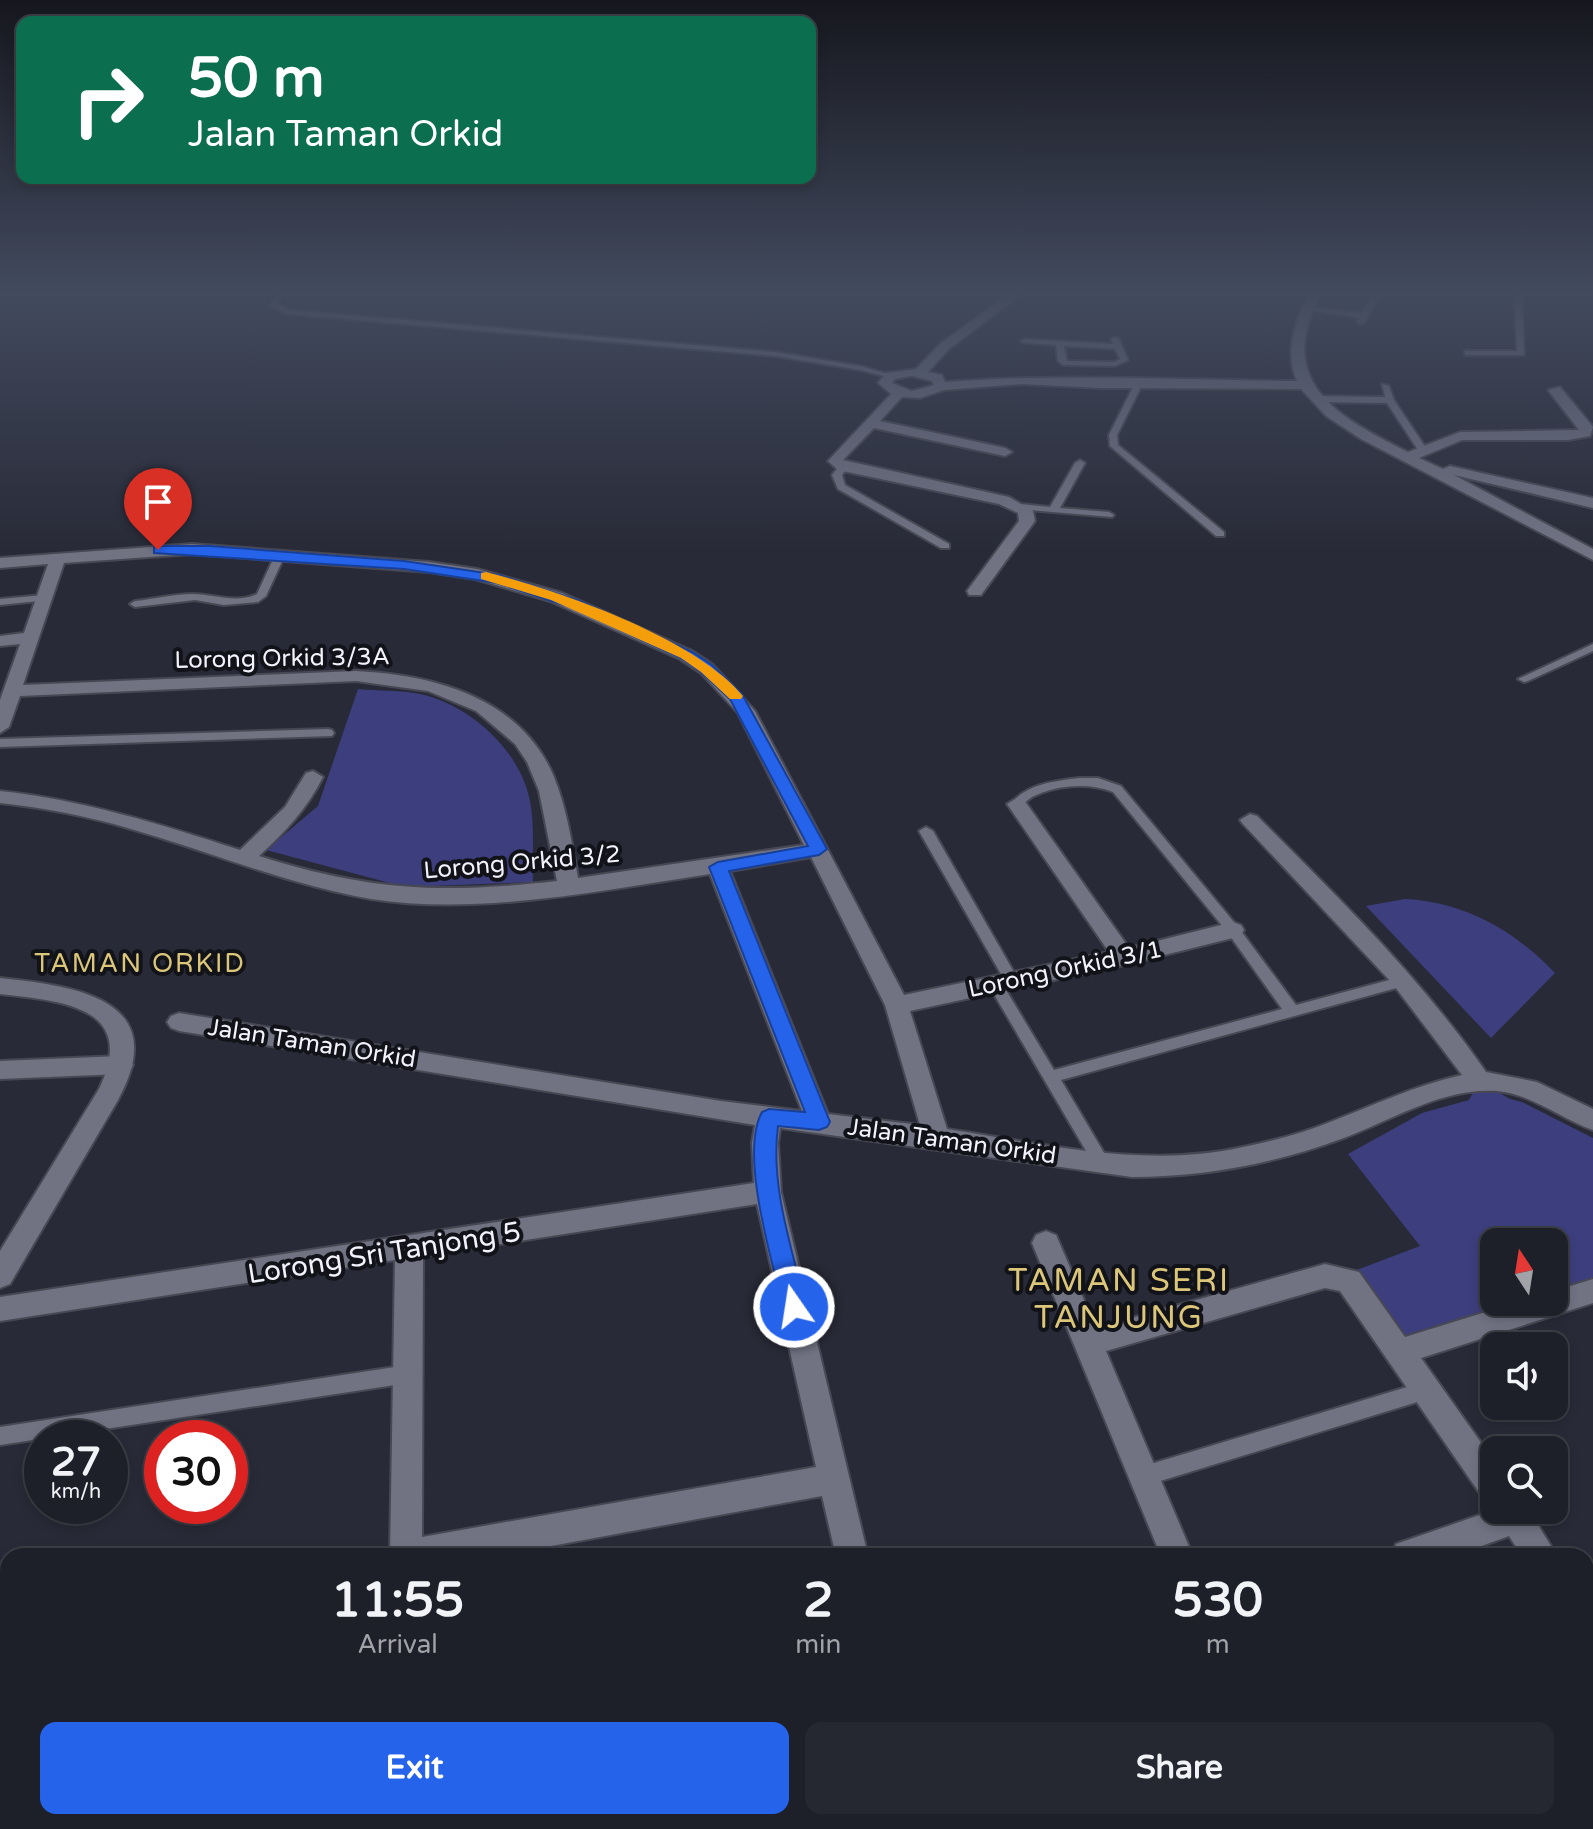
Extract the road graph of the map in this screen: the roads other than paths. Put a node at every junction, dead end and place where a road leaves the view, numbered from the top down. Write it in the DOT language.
graph roads {
  1 [pos="888,379"];
  2 [pos="938,379"];
  3 [pos="1092,379"];
  4 [pos="1302,379"];
  5 [pos="1092,383"];
  6 [pos="1138,385"];
  7 [pos="1305,385"];
  8 [pos="941,386"];
  9 [pos="1385,386"];
  10 [pos="1555,390"];
  11 [pos="899,393"];
  12 [pos="1316,399"];
  13 [pos="1390,400"];
  14 [pos="872,423"];
  15 [pos="1005,452"];
  16 [pos="1418,457"];
  17 [pos="1080,463"];
  18 [pos="843,467"];
  19 [pos="1593,503"];
  20 [pos="1020,507"];
  21 [pos="1054,509"];
  22 [pos="1109,515"];
  23 [pos="1220,534"];
  24 [pos="945,546"];
  25 [pos="280,555"];
  26 [pos="1593,555"];
  27 [pos="58,558"];
  28 [pos="0,563"];
  29 [pos="975,591"];
  30 [pos="44,598"];
  31 [pos="0,602"];
  32 [pos="135,604"];
  33 [pos="31,637"];
  34 [pos="0,641"];
  35 [pos="1593,647"];
  36 [pos="1524,679"];
  37 [pos="15,691"];
  38 [pos="0,727"];
  39 [pos="328,733"];
  40 [pos="0,743"];
  41 [pos="313,777"];
  42 [pos="0,797"];
  43 [pos="1017,804"];
  44 [pos="1250,820"];
  45 [pos="926,831"];
  46 [pos="819,849"];
  47 [pos="244,857"];
  48 [pos="718,867"];
  49 [pos="569,887"];
  50 [pos="1233,930"];
  51 [pos="1124,957"];
  52 [pos="1404,981"];
  53 [pos="1004,983"];
  54 [pos="0,986"];
  55 [pos="897,1005"];
  56 [pos="1292,1011"];
  57 [pos="179,1022"];
  58 [pos="121,1065"];
  59 [pos="0,1070"];
  60 [pos="1050,1077"];
  61 [pos="1479,1081"];
  62 [pos="769,1117"];
  63 [pos="1593,1120"];
  64 [pos="819,1122"];
  65 [pos="937,1139"];
  66 [pos="1102,1163"];
  67 [pos="768,1192"];
  68 [pos="1046,1243"];
  69 [pos="409,1249"];
  70 [pos="7,1250"];
  71 [pos="0,1276"];
  72 [pos="1593,1291"];
  73 [pos="0,1309"];
  74 [pos="1088,1343"];
  75 [pos="1400,1352"];
  76 [pos="408,1374"];
  77 [pos="1427,1390"];
  78 [pos="0,1436"];
  79 [pos="1480,1467"];
  80 [pos="1144,1476"];
  81 [pos="834,1479"];
  82 [pos="1488,1524"];
  83 [pos="1520,1524"];
  84 [pos="407,1548"];
  85 [pos="451,1548"];
  86 [pos="850,1548"];
  87 [pos="1174,1548"];
  88 [pos="1428,1548"];
  89 [pos="1536,1548"];
  1 -- 11 [label="street"];
  2 -- 8 [label="street"];
  3 -- 5 [label="lane"];
  4 -- 7 [label="street"];
  5 -- 6 [label="street"];
  5 -- 8 [label="street"];
  6 -- 7 [label="street"];
  6 -- 23 [label="lane"];
  7 -- 12 [label="street"];
  8 -- 11 [label="street"];
  9 -- 13 [label="lane"];
  10 -- 16 [label="street"];
  11 -- 14 [label="street"];
  12 -- 13 [label="lane"];
  12 -- 16 [label="street"];
  13 -- 16 [label="lane"];
  14 -- 15 [label="street"];
  14 -- 18 [label="street"];
  16 -- 19 [label="street"];
  16 -- 26 [label="street"];
  17 -- 21 [label="lane"];
  18 -- 20 [label="street"];
  18 -- 24 [label="lane"];
  20 -- 21 [label="lane"];
  20 -- 29 [label="street"];
  21 -- 22 [label="lane"];
  25 -- 27 [label="street"];
  25 -- 32 [label="lane"];
  25 -- 46 [label="street"];
  27 -- 28 [label="street"];
  27 -- 30 [label="street"];
  30 -- 31 [label="lane"];
  30 -- 33 [label="street"];
  33 -- 34 [label="street"];
  33 -- 37 [label="street"];
  35 -- 36 [label="lane"];
  37 -- 38 [label="street"];
  37 -- 49 [label="street, Lorong Orkid 3/3A"];
  39 -- 40 [label="lane"];
  41 -- 47 [label="street"];
  42 -- 47 [label="street, Lorong Orkid 3/2"];
  43 -- 50 [label="lane"];
  43 -- 51 [label="street"];
  44 -- 52 [label="street"];
  45 -- 53 [label="lane"];
  46 -- 48 [label="street, Lorong Orkid 3/2"];
  46 -- 55 [label="street"];
  47 -- 49 [label="street, Lorong Orkid 3/2"];
  48 -- 49 [label="street, Lorong Orkid 3/2"];
  48 -- 64 [label="street"];
  50 -- 51 [label="street, Lorong Orkid 3/1"];
  50 -- 56 [label="lane"];
  51 -- 53 [label="street, Lorong Orkid 3/1"];
  52 -- 56 [label="lane"];
  52 -- 61 [label="street"];
  53 -- 55 [label="street, Lorong Orkid 3/1"];
  53 -- 60 [label="lane"];
  54 -- 58 [label="street"];
  55 -- 65 [label="street"];
  56 -- 60 [label="lane"];
  57 -- 62 [label="street, Jalan Taman Orkid"];
  58 -- 59 [label="street"];
  58 -- 70 [label="street"];
  60 -- 66 [label="lane"];
  61 -- 63 [label="street, Jalan Taman Orkid"];
  61 -- 66 [label="street, Jalan Taman Orkid"];
  62 -- 64 [label="street, Jalan Taman Orkid"];
  62 -- 67 [label="street"];
  64 -- 65 [label="street, Jalan Taman Orkid"];
  65 -- 66 [label="street, Jalan Taman Orkid"];
  67 -- 69 [label="street, Lorong Sri Tanjong 5"];
  67 -- 81 [label="street"];
  68 -- 74 [label="street"];
  69 -- 73 [label="street, Lorong Sri Tanjong 5"];
  69 -- 76 [label="street"];
  70 -- 71 [label="street"];
  72 -- 75 [label="street"];
  74 -- 75 [label="street"];
  74 -- 80 [label="street"];
  75 -- 77 [label="street"];
  76 -- 78 [label="lane"];
  76 -- 84 [label="street"];
  77 -- 79 [label="street"];
  77 -- 80 [label="lane"];
  80 -- 87 [label="street"];
  81 -- 85 [label="street"];
  81 -- 86 [label="street"];
  82 -- 88 [label="street"];
  83 -- 89 [label="street"];
}
